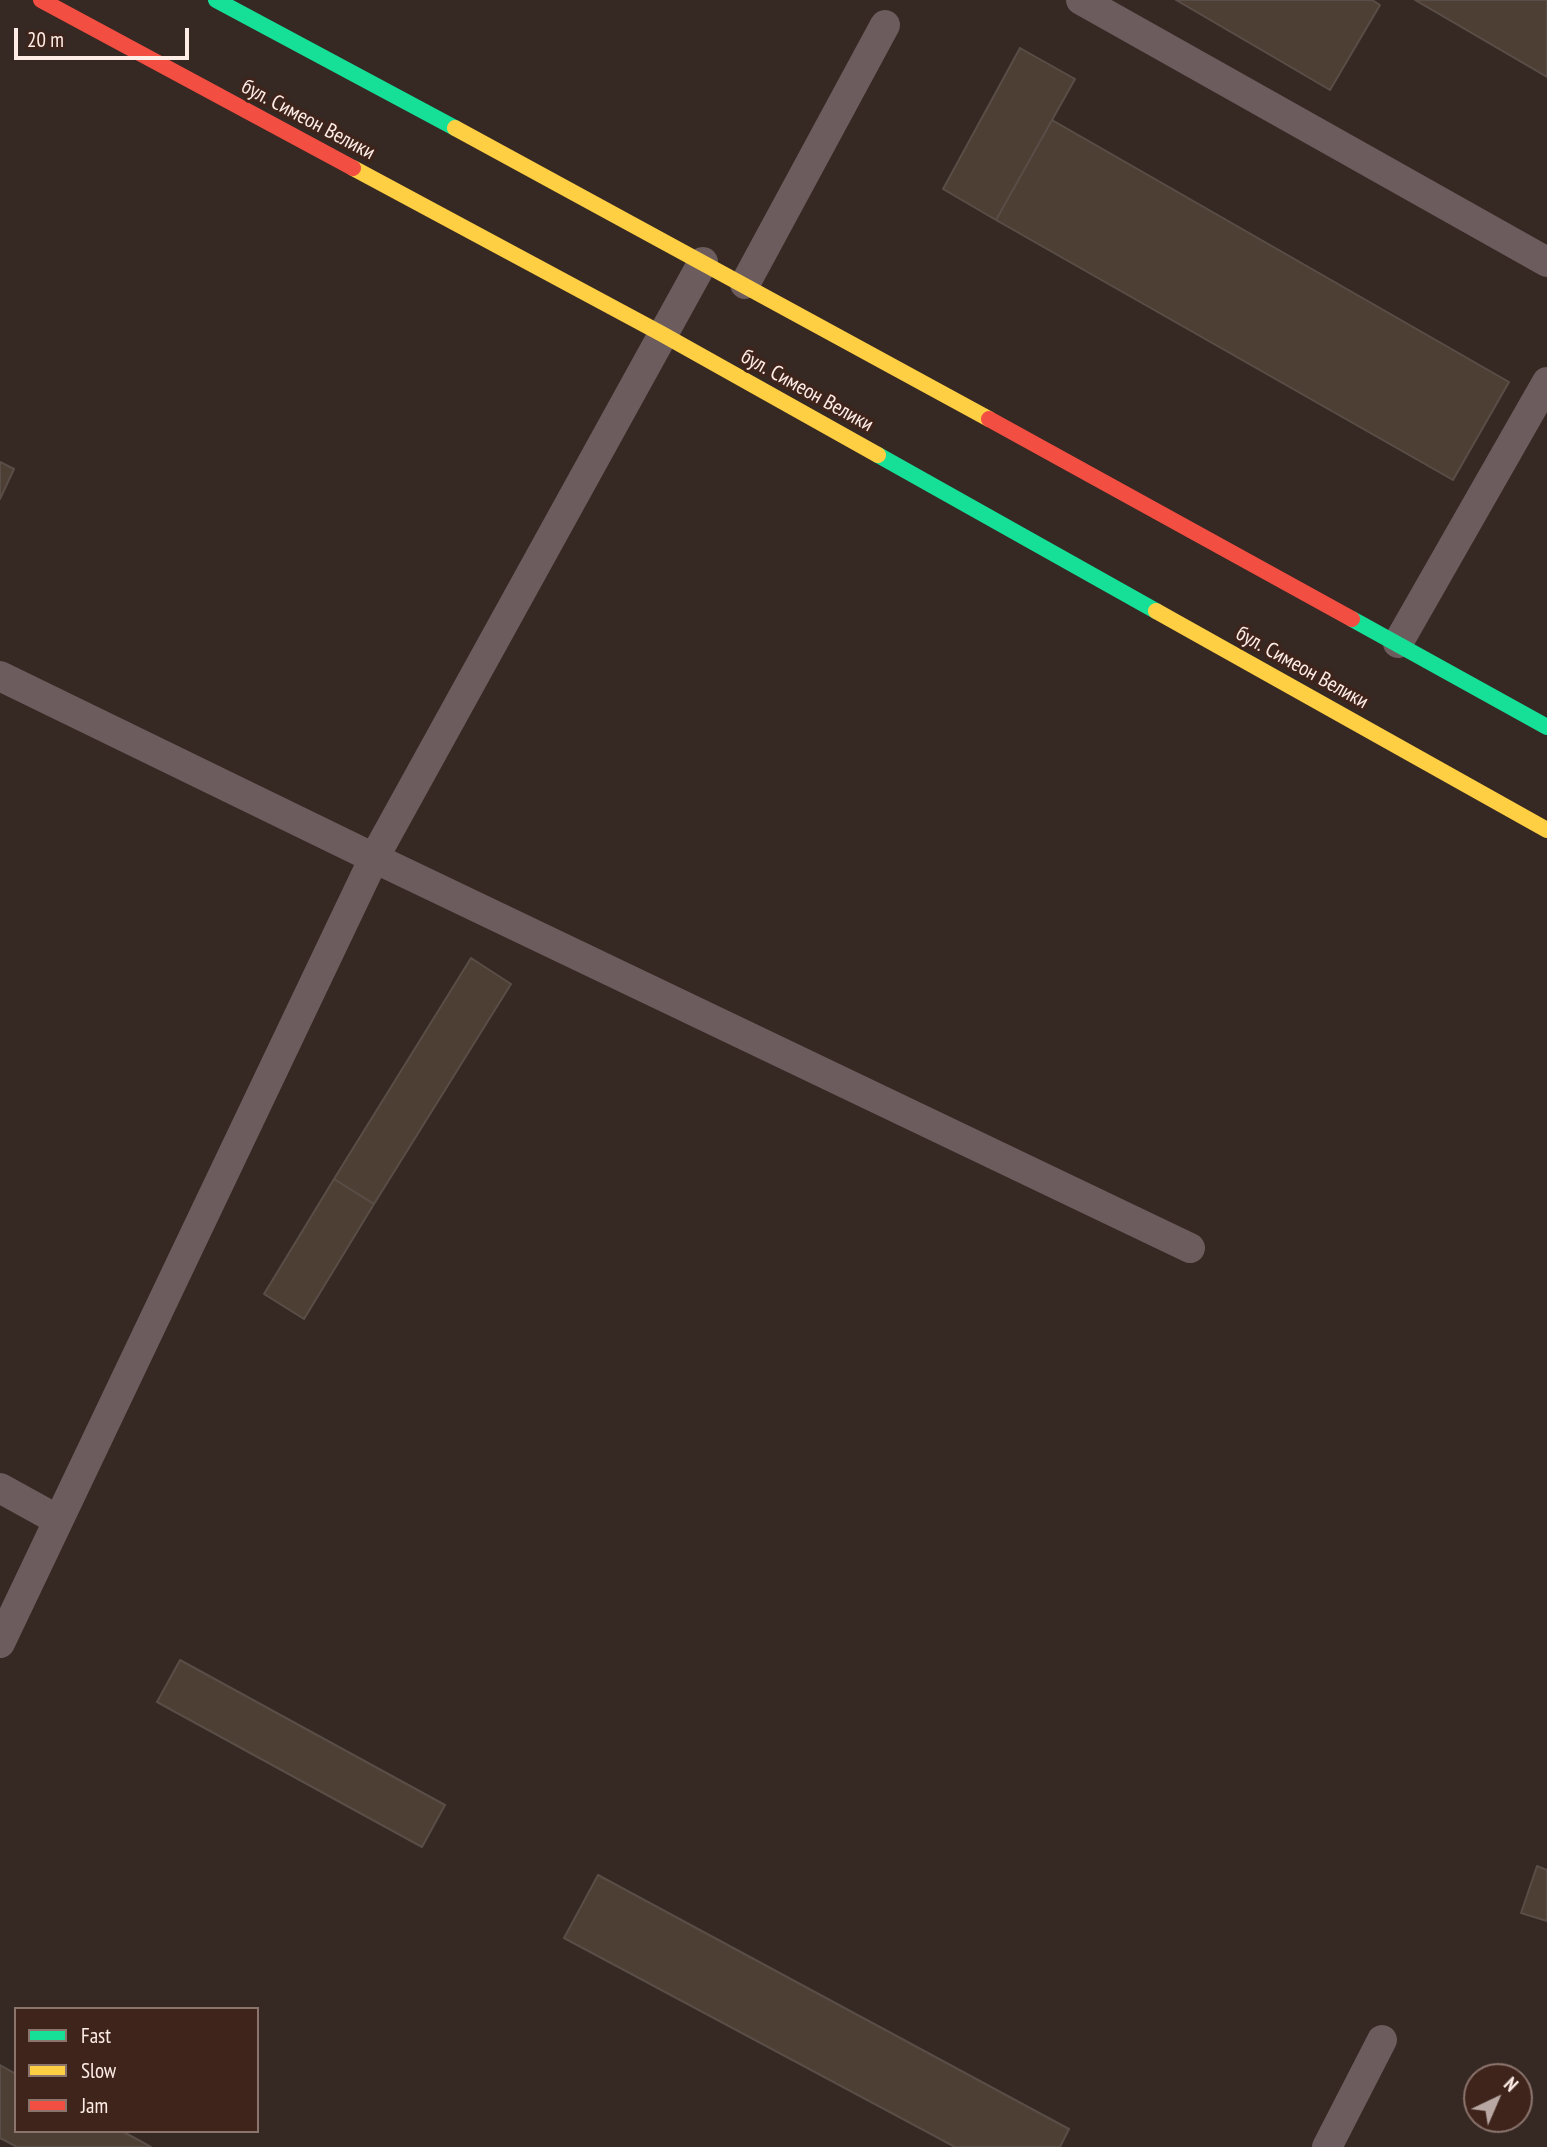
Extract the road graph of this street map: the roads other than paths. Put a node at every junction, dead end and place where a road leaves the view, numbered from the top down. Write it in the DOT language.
graph roads {
  1 [pos="41,0"];
  2 [pos="216,0"];
  3 [pos="1081,0"];
  4 [pos="885,25"];
  5 [pos="703,262"];
  6 [pos="1547,262"];
  7 [pos="745,284"];
  8 [pos="662,334"];
  9 [pos="1547,382"];
  10 [pos="1398,643"];
  11 [pos="0,676"];
  12 [pos="1547,727"];
  13 [pos="1547,830"];
  14 [pos="374,858"];
  15 [pos="1190,1248"];
  16 [pos="0,1488"];
  17 [pos="58,1520"];
  18 [pos="0,1643"];
  19 [pos="1382,2040"];
  20 [pos="1327,2147"];
  1 -- 8 [label="main road, бул. Симеон Велики"];
  2 -- 5 [label="main road"];
  3 -- 6 [label="lane"];
  4 -- 7 [label="lane"];
  5 -- 7 [label="main road"];
  5 -- 8 [label="lane"];
  7 -- 10 [label="main road"];
  8 -- 13 [label="main road, бул. Симеон Велики"];
  8 -- 14 [label="lane"];
  9 -- 10 [label="lane"];
  10 -- 12 [label="main road"];
  11 -- 14 [label="lane"];
  14 -- 15 [label="lane"];
  14 -- 17 [label="lane"];
  16 -- 17 [label="lane"];
  17 -- 18 [label="lane"];
  19 -- 20 [label="lane"];
}
